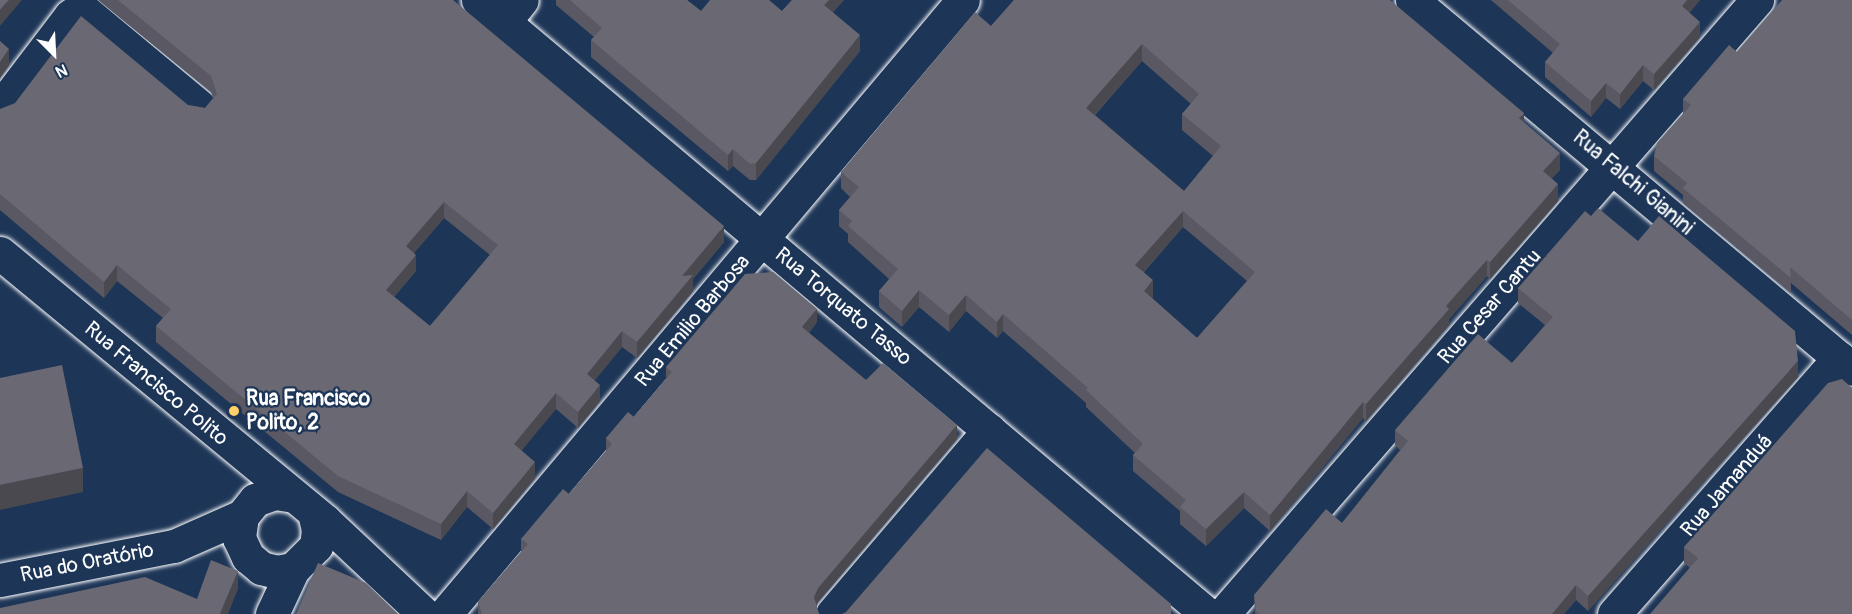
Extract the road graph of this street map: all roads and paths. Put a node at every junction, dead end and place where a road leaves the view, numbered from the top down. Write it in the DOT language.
graph roads {
  1 [pos="478,0"];
  2 [pos="963,0"];
  3 [pos="1412,0"];
  4 [pos="1756,0"];
  5 [pos="513,11"];
  6 [pos="199,106"];
  7 [pos="0,108"];
  8 [pos="1612,165"];
  9 [pos="763,239"];
  10 [pos="0,254"];
  11 [pos="1846,364"];
  12 [pos="989,430"];
  13 [pos="304,504"];
  14 [pos="242,516"];
  15 [pos="174,546"];
  16 [pos="254,562"];
  17 [pos="293,569"];
  18 [pos="0,580"];
  19 [pos="262,614"];
  20 [pos="272,614"];
  21 [pos="424,614"];
  22 [pos="445,614"];
  23 [pos="832,614"];
  24 [pos="1208,614"];
  25 [pos="1223,614"];
  26 [pos="1614,614"];
  1 -- 5 [label="street, Rua Torquato Tasso"];
  2 -- 9 [label="street, Rua Emilio Barbosa"];
  3 -- 8 [label="street, Rua Falchi Gianini"];
  4 -- 8 [label="street, Rua Cesar Cantu"];
  5 -- 9 [label="street, Rua Torquato Tasso"];
  6 -- 7 [label="street"];
  8 -- 11 [label="street, Rua Falchi Gianini"];
  8 -- 25 [label="street, Rua Cesar Cantu"];
  9 -- 12 [label="street, Rua Torquato Tasso"];
  9 -- 22 [label="street, Rua Emilio Barbosa"];
  10 -- 13 [label="street, Rua Francisco Polito"];
  11 -- 26 [label="street, Rua Jamanduá"];
  12 -- 23 [label="street"];
  12 -- 24 [label="street, Rua Torquato Tasso"];
  13 -- 14 [label="street"];
  13 -- 17 [label="street"];
  13 -- 21 [label="street"];
  14 -- 15 [label="street, Rua do Oratório"];
  14 -- 16 [label="street"];
  15 -- 16 [label="street, Rua do Oratório"];
  15 -- 18 [label="street, Rua do Oratório"];
  16 -- 17 [label="street"];
  16 -- 19 [label="street"];
  17 -- 20 [label="street"];
}
